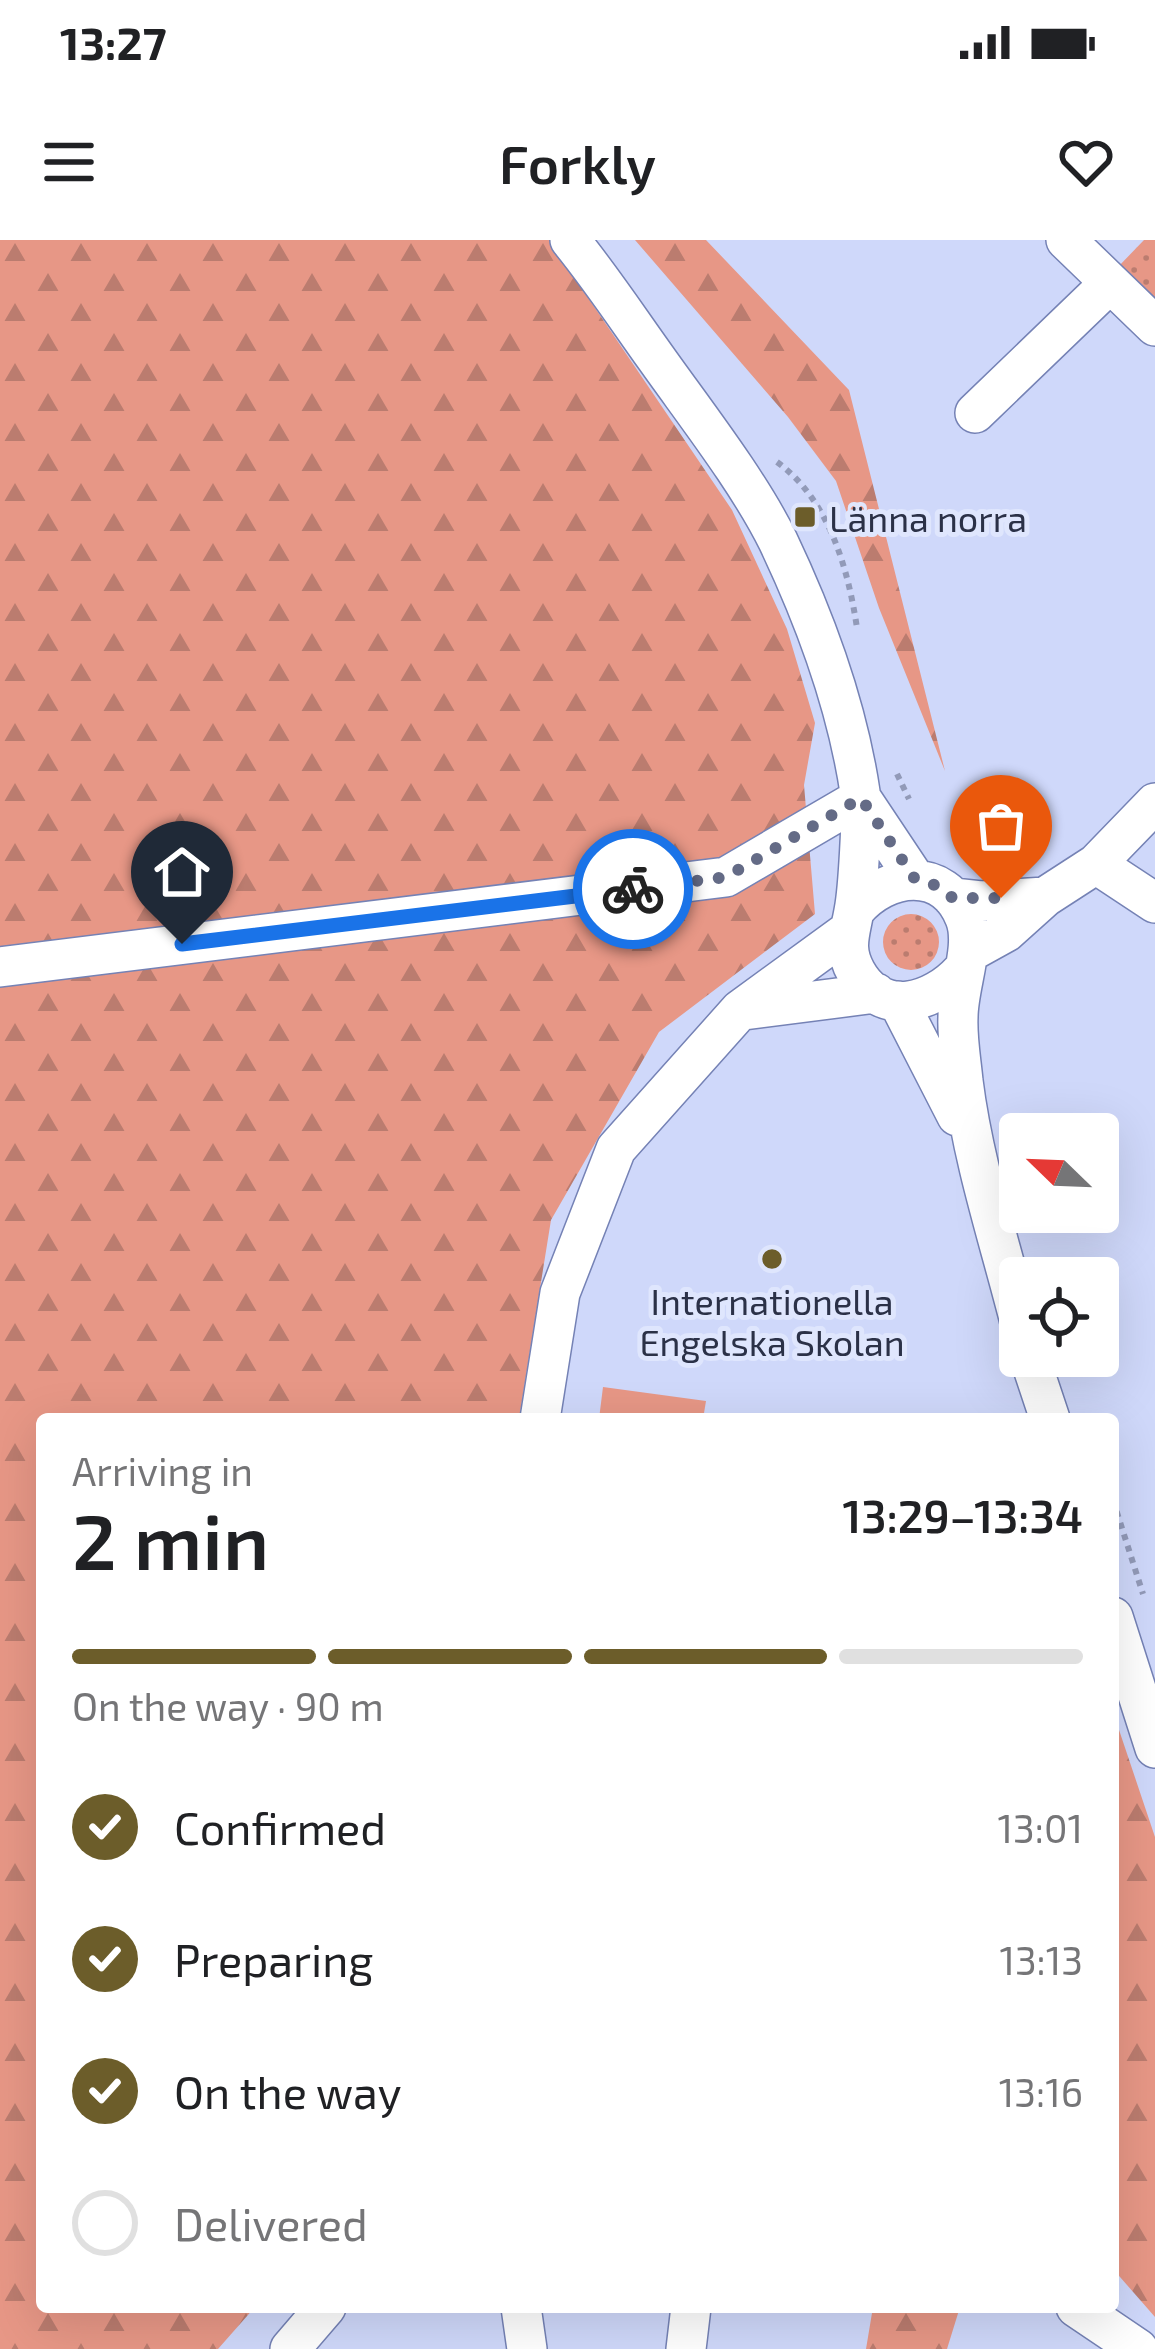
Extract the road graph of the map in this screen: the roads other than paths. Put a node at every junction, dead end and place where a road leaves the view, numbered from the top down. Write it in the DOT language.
graph roads {
  1 [pos="570,240"];
  2 [pos="1066,240"];
  3 [pos="1110,283"];
  4 [pos="1155,326"];
  5 [pos="975,413"];
  6 [pos="861,798"];
  7 [pos="1155,803"];
  8 [pos="1096,864"];
  9 [pos="915,879"];
  10 [pos="1045,897"];
  11 [pos="953,898"];
  12 [pos="1155,902"];
  13 [pos="851,921"];
  14 [pos="965,962"];
  15 [pos="0,967"];
  16 [pos="887,997"];
  17 [pos="740,1010"];
  18 [pos="980,1165"];
  19 [pos="1003,1257"];
  20 [pos="1037,1377"];
  21 [pos="542,1413"];
  22 [pos="1048,1413"];
  23 [pos="1131,1613"];
  24 [pos="1155,1748"];
  25 [pos="321,2313"];
  26 [pos="522,2313"];
  27 [pos="690,2313"];
  28 [pos="1085,2313"];
  29 [pos="290,2349"];
  30 [pos="526,2349"];
  31 [pos="686,2349"];
  32 [pos="1138,2349"];
  1 -- 6 [label="street"];
  2 -- 3 [label="street"];
  3 -- 4 [label="street"];
  3 -- 5 [label="street"];
  6 -- 9 [label="street"];
  6 -- 13 [label="street"];
  6 -- 15 [label="street"];
  7 -- 8 [label="street"];
  8 -- 10 [label="street"];
  8 -- 12 [label="street"];
  9 -- 11 [label="street"];
  9 -- 13 [label="street"];
  10 -- 11 [label="street"];
  10 -- 14 [label="street"];
  11 -- 14 [label="street"];
  13 -- 16 [label="street"];
  13 -- 17 [label="street"];
  14 -- 16 [label="street"];
  14 -- 18 [label="street"];
  16 -- 17 [label="street"];
  16 -- 18 [label="street"];
  17 -- 21 [label="street"];
  18 -- 19 [label="street"];
  20 -- 22 [label="street"];
  23 -- 24 [label="street"];
  25 -- 29 [label="street"];
  26 -- 30 [label="street"];
  27 -- 31 [label="street"];
  28 -- 32 [label="street"];
}
